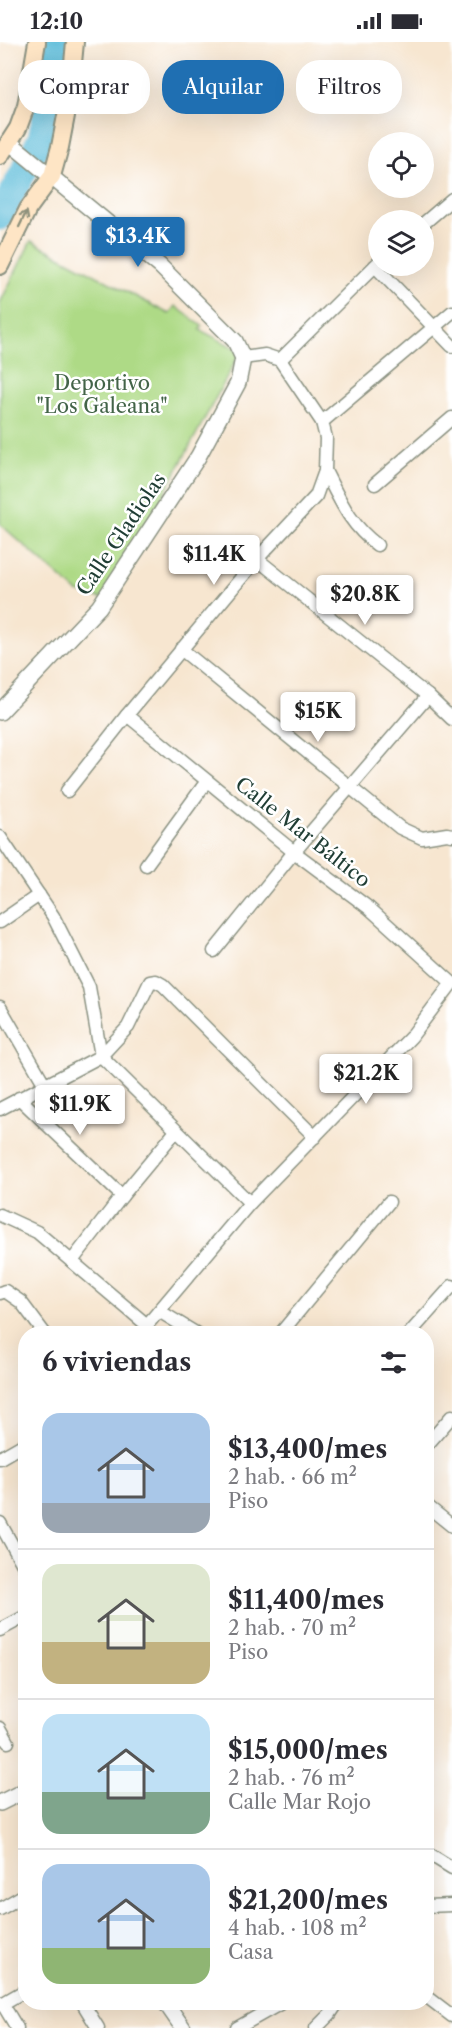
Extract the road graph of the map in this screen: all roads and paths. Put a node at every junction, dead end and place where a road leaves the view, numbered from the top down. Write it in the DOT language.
graph roads {
  1 [pos="37,42"];
  2 [pos="75,42"];
  3 [pos="82,42"];
  4 [pos="73,60"];
  5 [pos="78,60"];
  6 [pos="66,114"];
  7 [pos="6,148"];
  8 [pos="48,173"];
  9 [pos="452,199"];
  10 [pos="434,215"];
  11 [pos="0,266"];
  12 [pos="368,272"];
  13 [pos="387,276"];
  14 [pos="452,312"];
  15 [pos="435,327"];
  16 [pos="452,346"];
  17 [pos="243,358"];
  18 [pos="280,360"];
  19 [pos="452,418"];
  20 [pos="322,422"];
  21 [pos="325,471"];
  22 [pos="375,484"];
  23 [pos="377,545"];
  24 [pos="257,559"];
  25 [pos="181,649"];
  26 [pos="428,696"];
  27 [pos="0,712"];
  28 [pos="127,715"];
  29 [pos="452,718"];
  30 [pos="207,780"];
  31 [pos="350,788"];
  32 [pos="67,791"];
  33 [pos="452,835"];
  34 [pos="0,837"];
  35 [pos="294,852"];
  36 [pos="146,865"];
  37 [pos="39,895"];
  38 [pos="0,922"];
  39 [pos="214,951"];
  40 [pos="452,983"];
  41 [pos="0,1007"];
  42 [pos="101,1056"];
  43 [pos="45,1084"];
  44 [pos="19,1098"];
  45 [pos="0,1109"];
  46 [pos="176,1131"];
  47 [pos="315,1137"];
  48 [pos="122,1196"];
  49 [pos="389,1202"];
  50 [pos="250,1203"];
  51 [pos="0,1215"];
  52 [pos="72,1261"];
  53 [pos="452,1286"];
  54 [pos="2,1292"];
  55 [pos="159,1311"];
  56 [pos="39,1326"];
  57 [pos="184,1326"];
  58 [pos="287,1326"];
  59 [pos="417,1326"];
  60 [pos="452,1416"];
  61 [pos="434,1437"];
  62 [pos="18,1448"];
  63 [pos="0,1458"];
  64 [pos="434,1511"];
  65 [pos="0,1523"];
  66 [pos="452,1526"];
  67 [pos="18,1556"];
  68 [pos="18,1620"];
  69 [pos="0,1630"];
  70 [pos="0,1728"];
  71 [pos="8,1742"];
  72 [pos="18,1794"];
  73 [pos="0,1803"];
  74 [pos="434,1857"];
  75 [pos="452,1868"];
  76 [pos="18,1899"];
  77 [pos="452,1905"];
  78 [pos="434,1906"];
  79 [pos="0,1909"];
  80 [pos="18,1994"];
  81 [pos="434,2002"];
  82 [pos="1,2004"];
  83 [pos="87,2010"];
  84 [pos="171,2010"];
  85 [pos="270,2010"];
  86 [pos="333,2010"];
  87 [pos="452,2016"];
  88 [pos="17,2028"];
  89 [pos="98,2028"];
  90 [pos="183,2028"];
  91 [pos="237,2028"];
  92 [pos="316,2028"];
  1 -- 7 [label="main road"];
  2 -- 4 [label="main road"];
  3 -- 5 [label="street"];
  6 -- 8 [label="main road"];
  7 -- 8 [label="street"];
  11 -- 8 [label="main road, one-way"];
  8 -- 17 [label="street"];
  9 -- 10 [label="street"];
  12 -- 18 [label="street"];
  13 -- 15 [label="street"];
  14 -- 15 [label="street"];
  15 -- 16 [label="street"];
  15 -- 20 [label="street"];
  17 -- 18 [label="street"];
  17 -- 27 [label="street, Calle Gladiolas"];
  18 -- 20 [label="street"];
  19 -- 22 [label="street"];
  20 -- 21 [label="street"];
  21 -- 23 [label="street"];
  21 -- 24 [label="street"];
  24 -- 25 [label="street"];
  24 -- 26 [label="street"];
  25 -- 28 [label="street"];
  25 -- 31 [label="street"];
  26 -- 29 [label="street"];
  26 -- 31 [label="street"];
  28 -- 30 [label="street, Calle Mar Báltico"];
  28 -- 32 [label="street"];
  30 -- 35 [label="street, Calle Mar Báltico"];
  30 -- 36 [label="street"];
  31 -- 33 [label="street"];
  31 -- 35 [label="street"];
  34 -- 37 [label="street"];
  35 -- 39 [label="street"];
  35 -- 40 [label="street, Calle Mar Báltico"];
  37 -- 38 [label="street"];
  37 -- 42 [label="street"];
  40 -- 47 [label="street"];
  41 -- 43 [label="street"];
  42 -- 43 [label="street"];
  42 -- 46 [label="street"];
  42 -- 47 [label="street"];
  43 -- 44 [label="street"];
  44 -- 45 [label="street"];
  44 -- 48 [label="street"];
  46 -- 48 [label="street"];
  46 -- 50 [label="street"];
  47 -- 50 [label="street"];
  48 -- 52 [label="street"];
  49 -- 58 [label="street"];
  50 -- 55 [label="street"];
  51 -- 52 [label="street"];
  52 -- 55 [label="street"];
  53 -- 59 [label="street"];
  54 -- 56 [label="street"];
  55 -- 57 [label="street"];
  60 -- 61 [label="street"];
  62 -- 63 [label="street"];
  64 -- 66 [label="street"];
  65 -- 67 [label="street"];
  68 -- 69 [label="street"];
  70 -- 71 [label="street"];
  72 -- 73 [label="street"];
  74 -- 75 [label="street"];
  76 -- 79 [label="street"];
  77 -- 78 [label="street"];
  80 -- 82 [label="street"];
  81 -- 87 [label="street"];
  82 -- 88 [label="street"];
  83 -- 89 [label="street"];
  84 -- 90 [label="street"];
  85 -- 91 [label="street"];
  86 -- 92 [label="street"];
}
